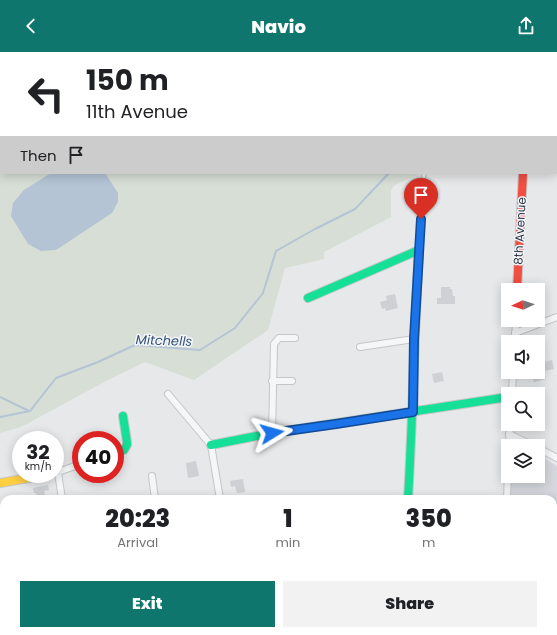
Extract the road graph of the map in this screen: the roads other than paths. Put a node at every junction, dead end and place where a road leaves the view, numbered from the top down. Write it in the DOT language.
graph roads {
  1 [pos="424,174"];
  2 [pos="523,174"];
  3 [pos="420,250"];
  4 [pos="517,283"];
  5 [pos="308,298"];
  6 [pos="557,316"];
  7 [pos="515,327"];
  8 [pos="515,333"];
  9 [pos="296,338"];
  10 [pos="414,339"];
  11 [pos="360,347"];
  12 [pos="272,381"];
  13 [pos="292,381"];
  14 [pos="168,394"];
  15 [pos="501,398"];
  16 [pos="413,412"];
  17 [pos="123,416"];
  18 [pos="509,431"];
  19 [pos="272,433"];
  20 [pos="509,434"];
  21 [pos="509,439"];
  22 [pos="519,439"];
  23 [pos="211,445"];
  24 [pos="124,450"];
  25 [pos="545,452"];
  26 [pos="557,458"];
  27 [pos="152,476"];
  28 [pos="12,481"];
  29 [pos="0,483"];
  30 [pos="57,483"];
  31 [pos="508,483"];
  32 [pos="61,495"];
  33 [pos="154,495"];
  34 [pos="219,495"];
  35 [pos="408,495"];
  36 [pos="507,495"];
  1 -- 3 [label="lane"];
  2 -- 4 [label="street, 8th Avenue"];
  3 -- 5 [label="street"];
  3 -- 10 [label="street"];
  6 -- 8 [label="street"];
  7 -- 8 [label="street"];
  9 -- 12 [label="street"];
  10 -- 11 [label="street"];
  10 -- 16 [label="street"];
  12 -- 13 [label="street"];
  12 -- 19 [label="street"];
  14 -- 23 [label="street"];
  15 -- 16 [label="street"];
  16 -- 19 [label="street"];
  16 -- 35 [label="street"];
  17 -- 24 [label="street"];
  18 -- 20 [label="street"];
  19 -- 23 [label="street"];
  20 -- 21 [label="street"];
  20 -- 22 [label="street"];
  23 -- 34 [label="street"];
  25 -- 26 [label="street"];
  27 -- 33 [label="street"];
  28 -- 29 [label="street"];
  30 -- 32 [label="street"];
  31 -- 36 [label="street"];
}
